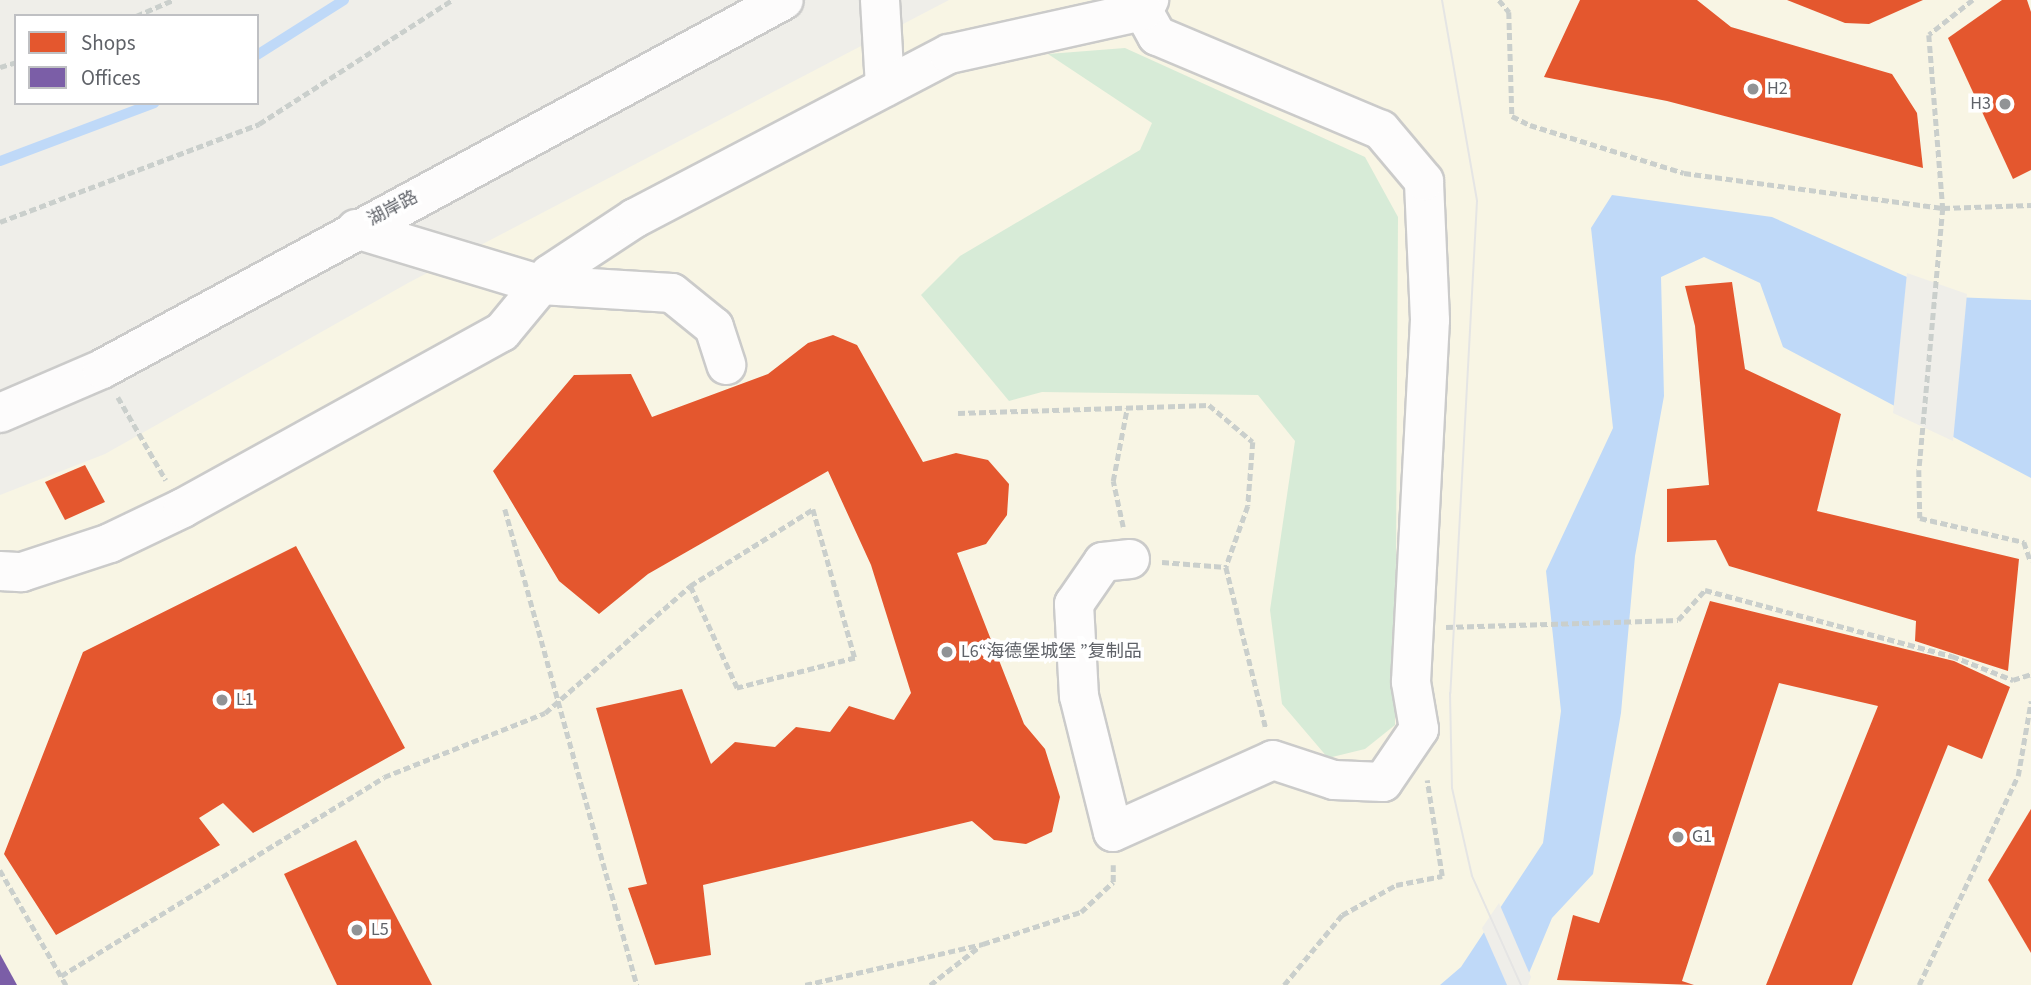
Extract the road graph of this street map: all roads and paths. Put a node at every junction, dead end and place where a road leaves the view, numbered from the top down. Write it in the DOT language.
graph roads {
  1 [pos="173,0"];
  2 [pos="452,0"];
  3 [pos="784,0"];
  4 [pos="880,0"];
  5 [pos="1499,0"];
  6 [pos="1973,0"];
  7 [pos="1146,5"];
  8 [pos="141,14"];
  9 [pos="885,87"];
  10 [pos="2031,205"];
  11 [pos="1944,208"];
  12 [pos="0,222"];
  13 [pos="356,229"];
  14 [pos="541,285"];
  15 [pos="726,365"];
  16 [pos="102,369"];
  17 [pos="1127,408"];
  18 [pos="0,413"];
  19 [pos="958,413"];
  20 [pos="183,508"];
  21 [pos="505,509"];
  22 [pos="1130,559"];
  23 [pos="2031,562"];
  24 [pos="1226,567"];
  25 [pos="0,571"];
  26 [pos="690,586"];
  27 [pos="1413,626"];
  28 [pos="2031,674"];
  29 [pos="2031,701"];
  30 [pos="558,702"];
  31 [pos="1419,729"];
  32 [pos="1273,760"];
  33 [pos="1113,832"];
  34 [pos="0,870"];
  35 [pos="983,944"];
  36 [pos="61,976"];
  37 [pos="66,985"];
  38 [pos="637,985"];
  39 [pos="805,985"];
  40 [pos="930,985"];
  41 [pos="1284,985"];
  42 [pos="1919,985"];
  1 -- 8 [label="path"];
  2 -- 12 [label="path"];
  3 -- 13 [label="street, 湖岸路"];
  4 -- 9 [label="street"];
  5 -- 11 [label="path"];
  6 -- 11 [label="path"];
  7 -- 9 [label="street"];
  7 -- 27 [label="street"];
  9 -- 14 [label="street"];
  10 -- 11 [label="path"];
  11 -- 23 [label="path"];
  13 -- 14 [label="street"];
  13 -- 16 [label="street, 湖岸路"];
  14 -- 15 [label="street"];
  14 -- 20 [label="street"];
  16 -- 18 [label="street, 湖岸路"];
  16 -- 20 [label="path"];
  17 -- 19 [label="path"];
  17 -- 22 [label="path"];
  17 -- 24 [label="path"];
  20 -- 25 [label="street"];
  21 -- 30 [label="path"];
  22 -- 24 [label="path"];
  22 -- 33 [label="street"];
  24 -- 32 [label="path"];
  26 -- 26 [label="path"];
  26 -- 30 [label="path"];
  27 -- 28 [label="path"];
  27 -- 31 [label="street"];
  29 -- 42 [label="path"];
  30 -- 36 [label="path"];
  30 -- 38 [label="path"];
  31 -- 32 [label="street"];
  31 -- 41 [label="path"];
  32 -- 33 [label="street"];
  33 -- 35 [label="path"];
  34 -- 36 [label="path"];
  35 -- 39 [label="path"];
  35 -- 40 [label="path"];
  36 -- 37 [label="path"];
}
